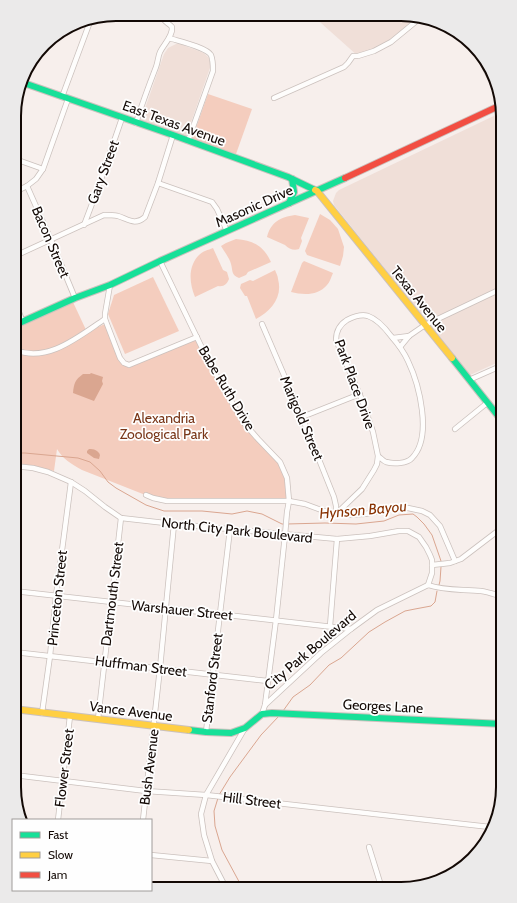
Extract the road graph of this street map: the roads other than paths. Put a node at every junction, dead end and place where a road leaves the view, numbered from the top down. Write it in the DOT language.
graph roads {
  1 [pos="164,21"];
  2 [pos="415,22"];
  3 [pos="89,25"];
  4 [pos="169,38"];
  5 [pos="27,84"];
  6 [pos="62,97"];
  7 [pos="274,98"];
  8 [pos="68,99"];
  9 [pos="495,108"];
  10 [pos="122,118"];
  11 [pos="136,122"];
  12 [pos="173,135"];
  13 [pos="188,141"];
  14 [pos="21,161"];
  15 [pos="43,169"];
  16 [pos="292,179"];
  17 [pos="158,183"];
  18 [pos="27,186"];
  19 [pos="21,189"];
  20 [pos="317,191"];
  21 [pos="289,203"];
  22 [pos="84,225"];
  23 [pos="227,231"];
  24 [pos="51,240"];
  25 [pos="21,253"];
  26 [pos="160,261"];
  27 [pos="110,285"];
  28 [pos="496,291"];
  29 [pos="75,298"];
  30 [pos="21,317"];
  31 [pos="105,319"];
  32 [pos="23,322"];
  33 [pos="262,324"];
  34 [pos="425,325"];
  35 [pos="409,336"];
  36 [pos="197,337"];
  37 [pos="393,338"];
  38 [pos="400,347"];
  39 [pos="21,352"];
  40 [pos="496,368"];
  41 [pos="469,380"];
  42 [pos="360,394"];
  43 [pos="487,403"];
  44 [pos="496,414"];
  45 [pos="302,417"];
  46 [pos="455,429"];
  47 [pos="378,456"];
  48 [pos="389,462"];
  49 [pos="21,467"];
  50 [pos="374,470"];
  51 [pos="71,482"];
  52 [pos="146,495"];
  53 [pos="289,501"];
  54 [pos="336,514"];
  55 [pos="121,518"];
  56 [pos="174,524"];
  57 [pos="230,529"];
  58 [pos="285,532"];
  59 [pos="496,532"];
  60 [pos="337,539"];
  61 [pos="455,561"];
  62 [pos="432,565"];
  63 [pos="428,585"];
  64 [pos="21,592"];
  65 [pos="496,595"];
  66 [pos="56,596"];
  67 [pos="111,602"];
  68 [pos="166,608"];
  69 [pos="220,614"];
  70 [pos="276,620"];
  71 [pos="330,626"];
  72 [pos="351,629"];
  73 [pos="21,653"];
  74 [pos="50,656"];
  75 [pos="104,662"];
  76 [pos="160,668"];
  77 [pos="213,675"];
  78 [pos="268,681"];
  79 [pos="265,705"];
  80 [pos="21,710"];
  81 [pos="42,712"];
  82 [pos="262,714"];
  83 [pos="70,716"];
  84 [pos="98,718"];
  85 [pos="496,724"];
  86 [pos="154,726"];
  87 [pos="245,728"];
  88 [pos="206,732"];
  89 [pos="21,775"];
  90 [pos="63,781"];
  91 [pos="146,790"];
  92 [pos="206,795"];
  93 [pos="58,819"];
  94 [pos="142,819"];
  95 [pos="487,828"];
  96 [pos="369,847"];
  97 [pos="152,855"];
  98 [pos="212,861"];
  99 [pos="222,882"];
  100 [pos="380,882"];
  1 -- 4 [label="street"];
  2 -- 7 [label="street"];
  3 -- 6 [label="street"];
  4 -- 11 [label="street"];
  4 -- 13 [label="street"];
  5 -- 6 [label="street, East Texas Avenue"];
  6 -- 8 [label="street, East Texas Avenue"];
  8 -- 10 [label="street, East Texas Avenue"];
  8 -- 15 [label="street"];
  9 -- 20 [label="street, Masonic Drive"];
  10 -- 11 [label="street, East Texas Avenue"];
  10 -- 22 [label="street, Gary Street"];
  11 -- 12 [label="street, East Texas Avenue"];
  12 -- 13 [label="street, East Texas Avenue"];
  12 -- 17 [label="street"];
  13 -- 16 [label="street, East Texas Avenue"];
  14 -- 15 [label="street"];
  15 -- 18 [label="street"];
  16 -- 20 [label="street, East Texas Avenue"];
  16 -- 21 [label="street"];
  17 -- 22 [label="street"];
  17 -- 23 [label="street"];
  18 -- 19 [label="street"];
  18 -- 24 [label="street, Bacon Street"];
  20 -- 21 [label="street, Masonic Drive"];
  20 -- 34 [label="street, Texas Avenue"];
  21 -- 23 [label="street, Masonic Drive"];
  22 -- 24 [label="street"];
  23 -- 26 [label="street, Masonic Drive"];
  24 -- 25 [label="street"];
  24 -- 29 [label="street, Bacon Street"];
  26 -- 27 [label="street, Masonic Drive"];
  26 -- 36 [label="street, Babe Ruth Drive"];
  27 -- 29 [label="street, Masonic Drive"];
  27 -- 31 [label="street"];
  28 -- 34 [label="street"];
  29 -- 32 [label="street, Masonic Drive"];
  30 -- 32 [label="street"];
  31 -- 36 [label="street"];
  31 -- 39 [label="street"];
  33 -- 45 [label="street, Marigold Street"];
  34 -- 35 [label="street"];
  34 -- 41 [label="street, Texas Avenue"];
  35 -- 37 [label="street"];
  35 -- 38 [label="street"];
  36 -- 53 [label="street, Babe Ruth Drive"];
  37 -- 38 [label="street, Park Place Drive"];
  37 -- 42 [label="street, Park Place Drive"];
  38 -- 48 [label="street, Park Place Drive"];
  40 -- 41 [label="street"];
  41 -- 43 [label="street, Texas Avenue"];
  42 -- 45 [label="street"];
  42 -- 47 [label="street, Park Place Drive"];
  43 -- 44 [label="street, Texas Avenue"];
  43 -- 46 [label="street"];
  45 -- 54 [label="street, Marigold Street"];
  47 -- 48 [label="street"];
  47 -- 50 [label="street, Park Place Drive"];
  48 -- 50 [label="street"];
  49 -- 51 [label="street, North City Park Boulevard"];
  50 -- 54 [label="street, Park Place Drive"];
  51 -- 55 [label="street, North City Park Boulevard"];
  51 -- 66 [label="street, Princeton Street"];
  52 -- 53 [label="street"];
  53 -- 54 [label="street"];
  53 -- 58 [label="street, Babe Ruth Drive"];
  54 -- 61 [label="street"];
  55 -- 56 [label="street, North City Park Boulevard"];
  55 -- 67 [label="street, Dartmouth Street"];
  56 -- 57 [label="street, North City Park Boulevard"];
  56 -- 68 [label="street, Bush Avenue"];
  57 -- 58 [label="street, North City Park Boulevard"];
  57 -- 69 [label="street, Stanford Street"];
  58 -- 60 [label="street, North City Park Boulevard"];
  58 -- 70 [label="street, Babe Ruth Drive"];
  59 -- 61 [label="street"];
  60 -- 62 [label="street, North City Park Boulevard"];
  60 -- 71 [label="street"];
  61 -- 62 [label="street"];
  62 -- 63 [label="street"];
  63 -- 65 [label="street"];
  63 -- 72 [label="street, City Park Boulevard"];
  64 -- 66 [label="street, Warshauer Street"];
  66 -- 67 [label="street, Warshauer Street"];
  66 -- 74 [label="street, Princeton Street"];
  67 -- 68 [label="street, Warshauer Street"];
  67 -- 75 [label="street, Dartmouth Street"];
  68 -- 69 [label="street, Warshauer Street"];
  68 -- 76 [label="street, Bush Avenue"];
  69 -- 70 [label="street, Warshauer Street"];
  69 -- 77 [label="street, Stanford Street"];
  70 -- 71 [label="street, Warshauer Street"];
  70 -- 78 [label="street, Babe Ruth Drive"];
  71 -- 72 [label="street, Warshauer Street"];
  72 -- 79 [label="street, City Park Boulevard"];
  73 -- 74 [label="street, Huffman Street"];
  74 -- 75 [label="street, Huffman Street"];
  74 -- 81 [label="street, Princeton Street"];
  75 -- 76 [label="street, Huffman Street"];
  75 -- 84 [label="street, Dartmouth Street"];
  76 -- 77 [label="street, Huffman Street"];
  76 -- 86 [label="street, Bush Avenue"];
  77 -- 78 [label="street, Huffman Street"];
  77 -- 88 [label="street, Stanford Street"];
  78 -- 79 [label="street, Babe Ruth Drive"];
  79 -- 82 [label="street, City Park Boulevard"];
  80 -- 81 [label="street, Vance Avenue"];
  81 -- 83 [label="street, Vance Avenue"];
  82 -- 85 [label="street, Georges Lane"];
  82 -- 87 [label="street"];
  83 -- 84 [label="street, Vance Avenue"];
  83 -- 90 [label="street, Flower Street"];
  84 -- 86 [label="street, Vance Avenue"];
  86 -- 88 [label="street, Vance Avenue"];
  86 -- 91 [label="street, Bush Avenue"];
  87 -- 88 [label="street, Vance Avenue"];
  87 -- 92 [label="street"];
  89 -- 90 [label="street, Hill Street"];
  90 -- 91 [label="street, Hill Street"];
  90 -- 93 [label="street, Flower Street"];
  91 -- 92 [label="street, Hill Street"];
  91 -- 94 [label="street, Bush Avenue"];
  92 -- 95 [label="street, Hill Street"];
  92 -- 98 [label="street"];
  96 -- 100 [label="street"];
  97 -- 98 [label="street"];
  98 -- 99 [label="street"];
}
